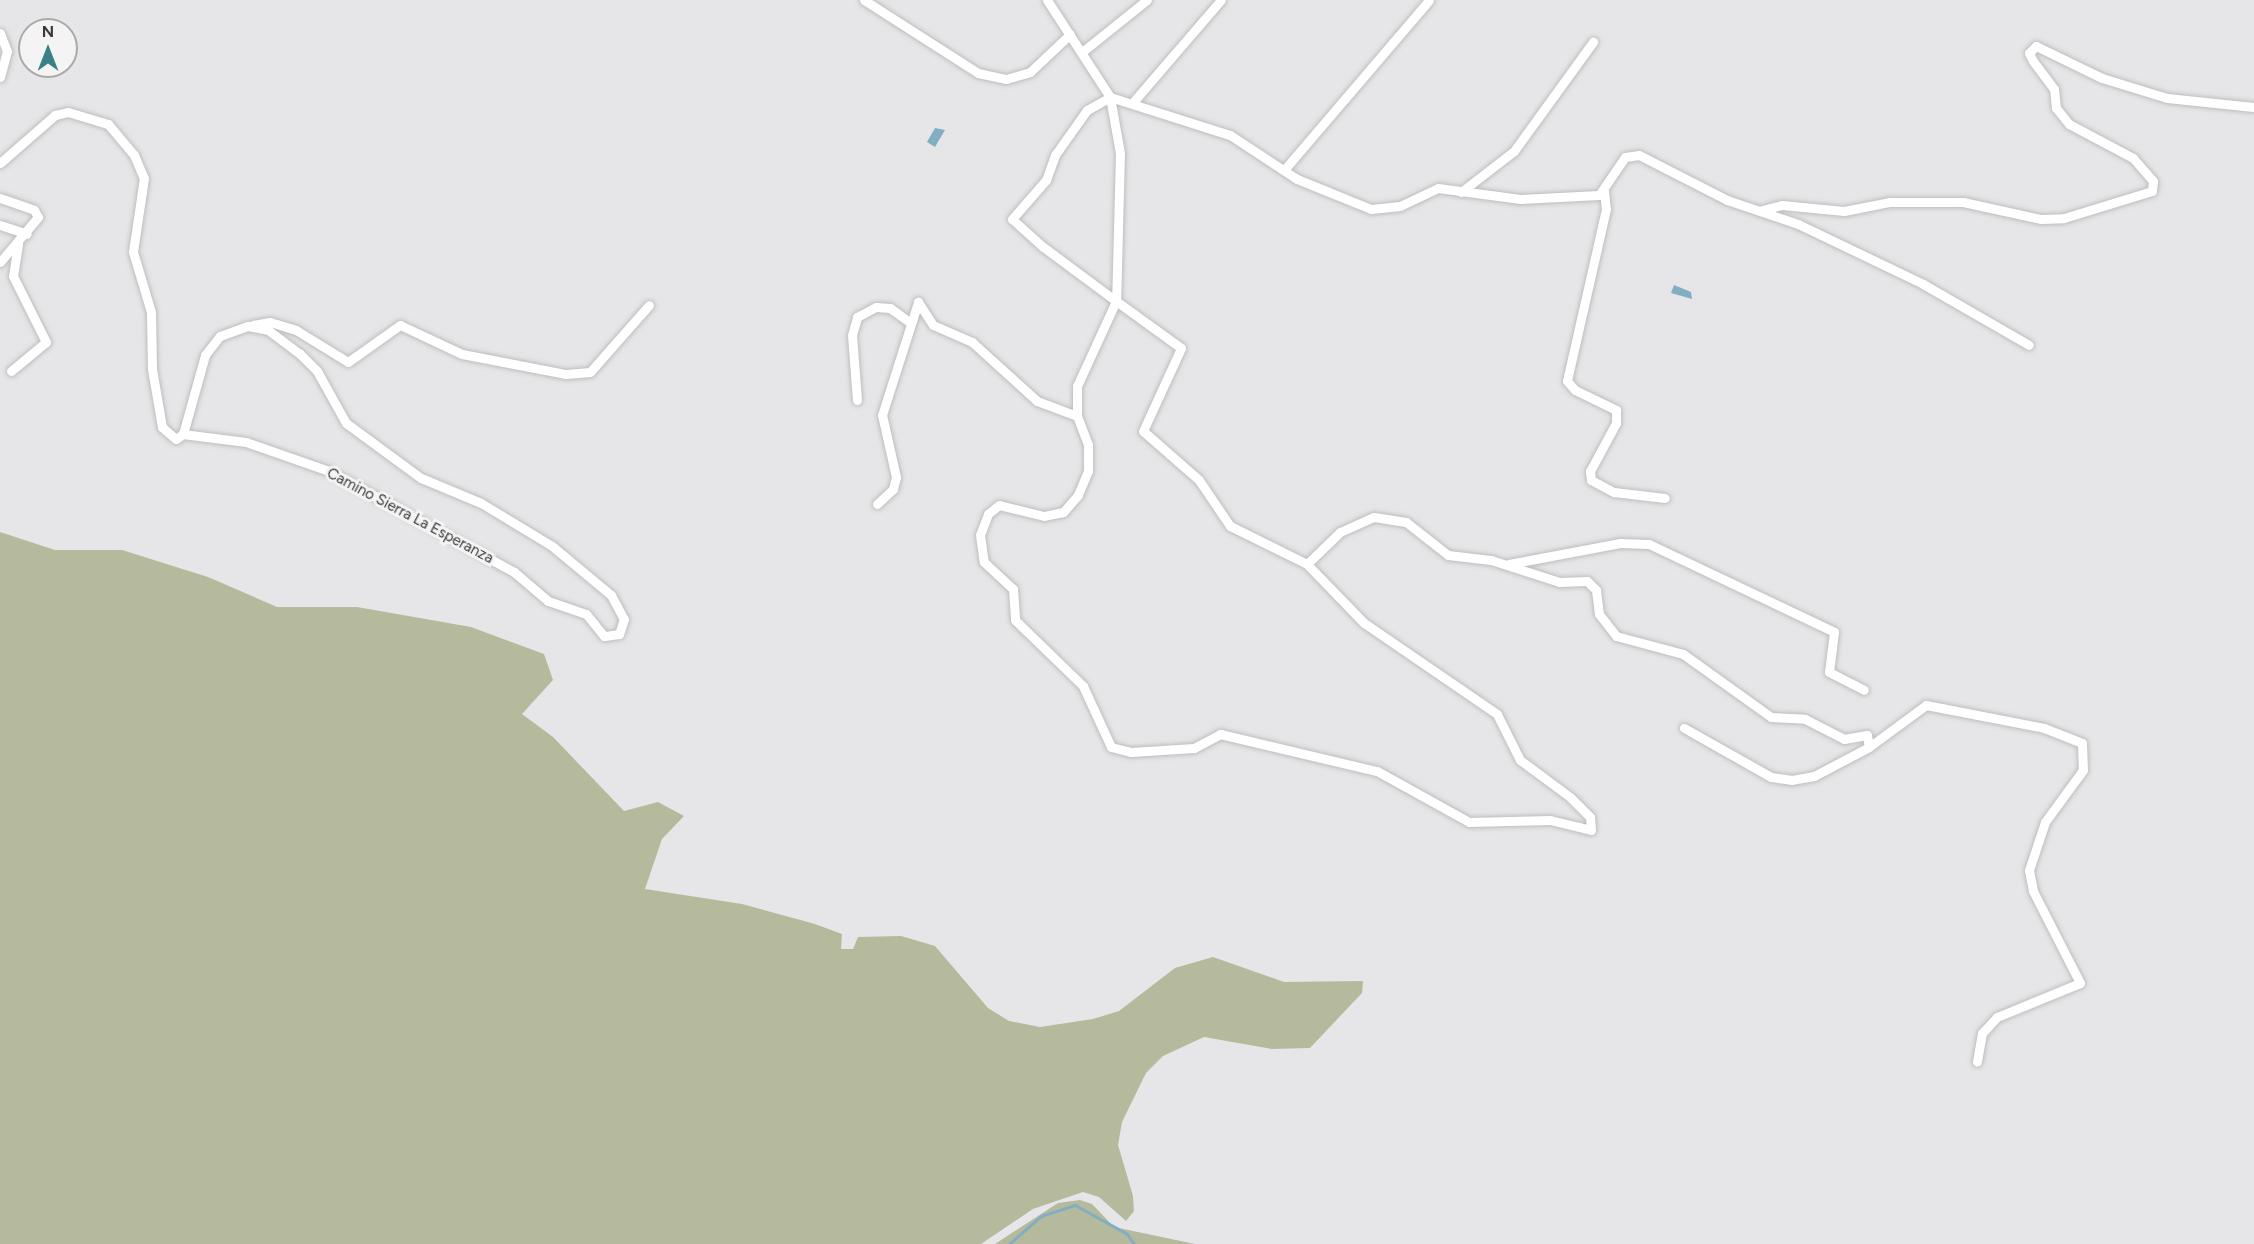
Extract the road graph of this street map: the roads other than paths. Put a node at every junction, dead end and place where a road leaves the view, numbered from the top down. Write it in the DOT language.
graph roads {
  1 [pos="864,0"];
  2 [pos="1047,0"];
  3 [pos="1147,0"];
  4 [pos="1221,0"];
  5 [pos="1429,0"];
  6 [pos="0,33"];
  7 [pos="1070,34"];
  8 [pos="1593,42"];
  9 [pos="1082,52"];
  10 [pos="0,77"];
  11 [pos="1110,97"];
  12 [pos="1134,101"];
  13 [pos="2254,107"];
  14 [pos="0,163"];
  15 [pos="1284,170"];
  16 [pos="1461,192"];
  17 [pos="1604,192"];
  18 [pos="0,198"];
  19 [pos="1760,210"];
  20 [pos="0,225"];
  21 [pos="27,234"];
  22 [pos="18,243"];
  23 [pos="0,262"];
  24 [pos="1116,301"];
  25 [pos="650,305"];
  26 [pos="908,321"];
  27 [pos="248,326"];
  28 [pos="2029,345"];
  29 [pos="11,371"];
  30 [pos="857,400"];
  31 [pos="1077,416"];
  32 [pos="183,434"];
  33 [pos="1665,498"];
  34 [pos="877,504"];
  35 [pos="1307,564"];
  36 [pos="1506,565"];
  37 [pos="1864,690"];
  38 [pos="1684,728"];
  39 [pos="1869,747"];
  40 [pos="1977,1062"];
  1 -- 7 [label="street"];
  2 -- 7 [label="street"];
  3 -- 9 [label="street"];
  4 -- 12 [label="street"];
  5 -- 15 [label="street"];
  6 -- 10 [label="street"];
  7 -- 9 [label="street"];
  8 -- 16 [label="street"];
  9 -- 11 [label="street"];
  11 -- 12 [label="street"];
  11 -- 24 [label="street"];
  11 -- 24 [label="street"];
  12 -- 15 [label="street"];
  13 -- 19 [label="street"];
  14 -- 32 [label="street, Camino Sierra La Esperanza"];
  15 -- 16 [label="street"];
  16 -- 17 [label="street"];
  17 -- 19 [label="street"];
  17 -- 33 [label="street"];
  18 -- 21 [label="street"];
  19 -- 28 [label="street"];
  20 -- 21 [label="street"];
  21 -- 22 [label="street"];
  22 -- 23 [label="street"];
  22 -- 29 [label="street"];
  24 -- 31 [label="street"];
  24 -- 35 [label="street"];
  25 -- 27 [label="street"];
  26 -- 30 [label="street"];
  26 -- 31 [label="street"];
  26 -- 34 [label="street"];
  27 -- 32 [label="street"];
  27 -- 32 [label="street, Camino Sierra La Esperanza"];
  31 -- 35 [label="street"];
  35 -- 36 [label="street"];
  36 -- 37 [label="street"];
  36 -- 39 [label="street"];
  38 -- 39 [label="street"];
  39 -- 40 [label="street"];
}
